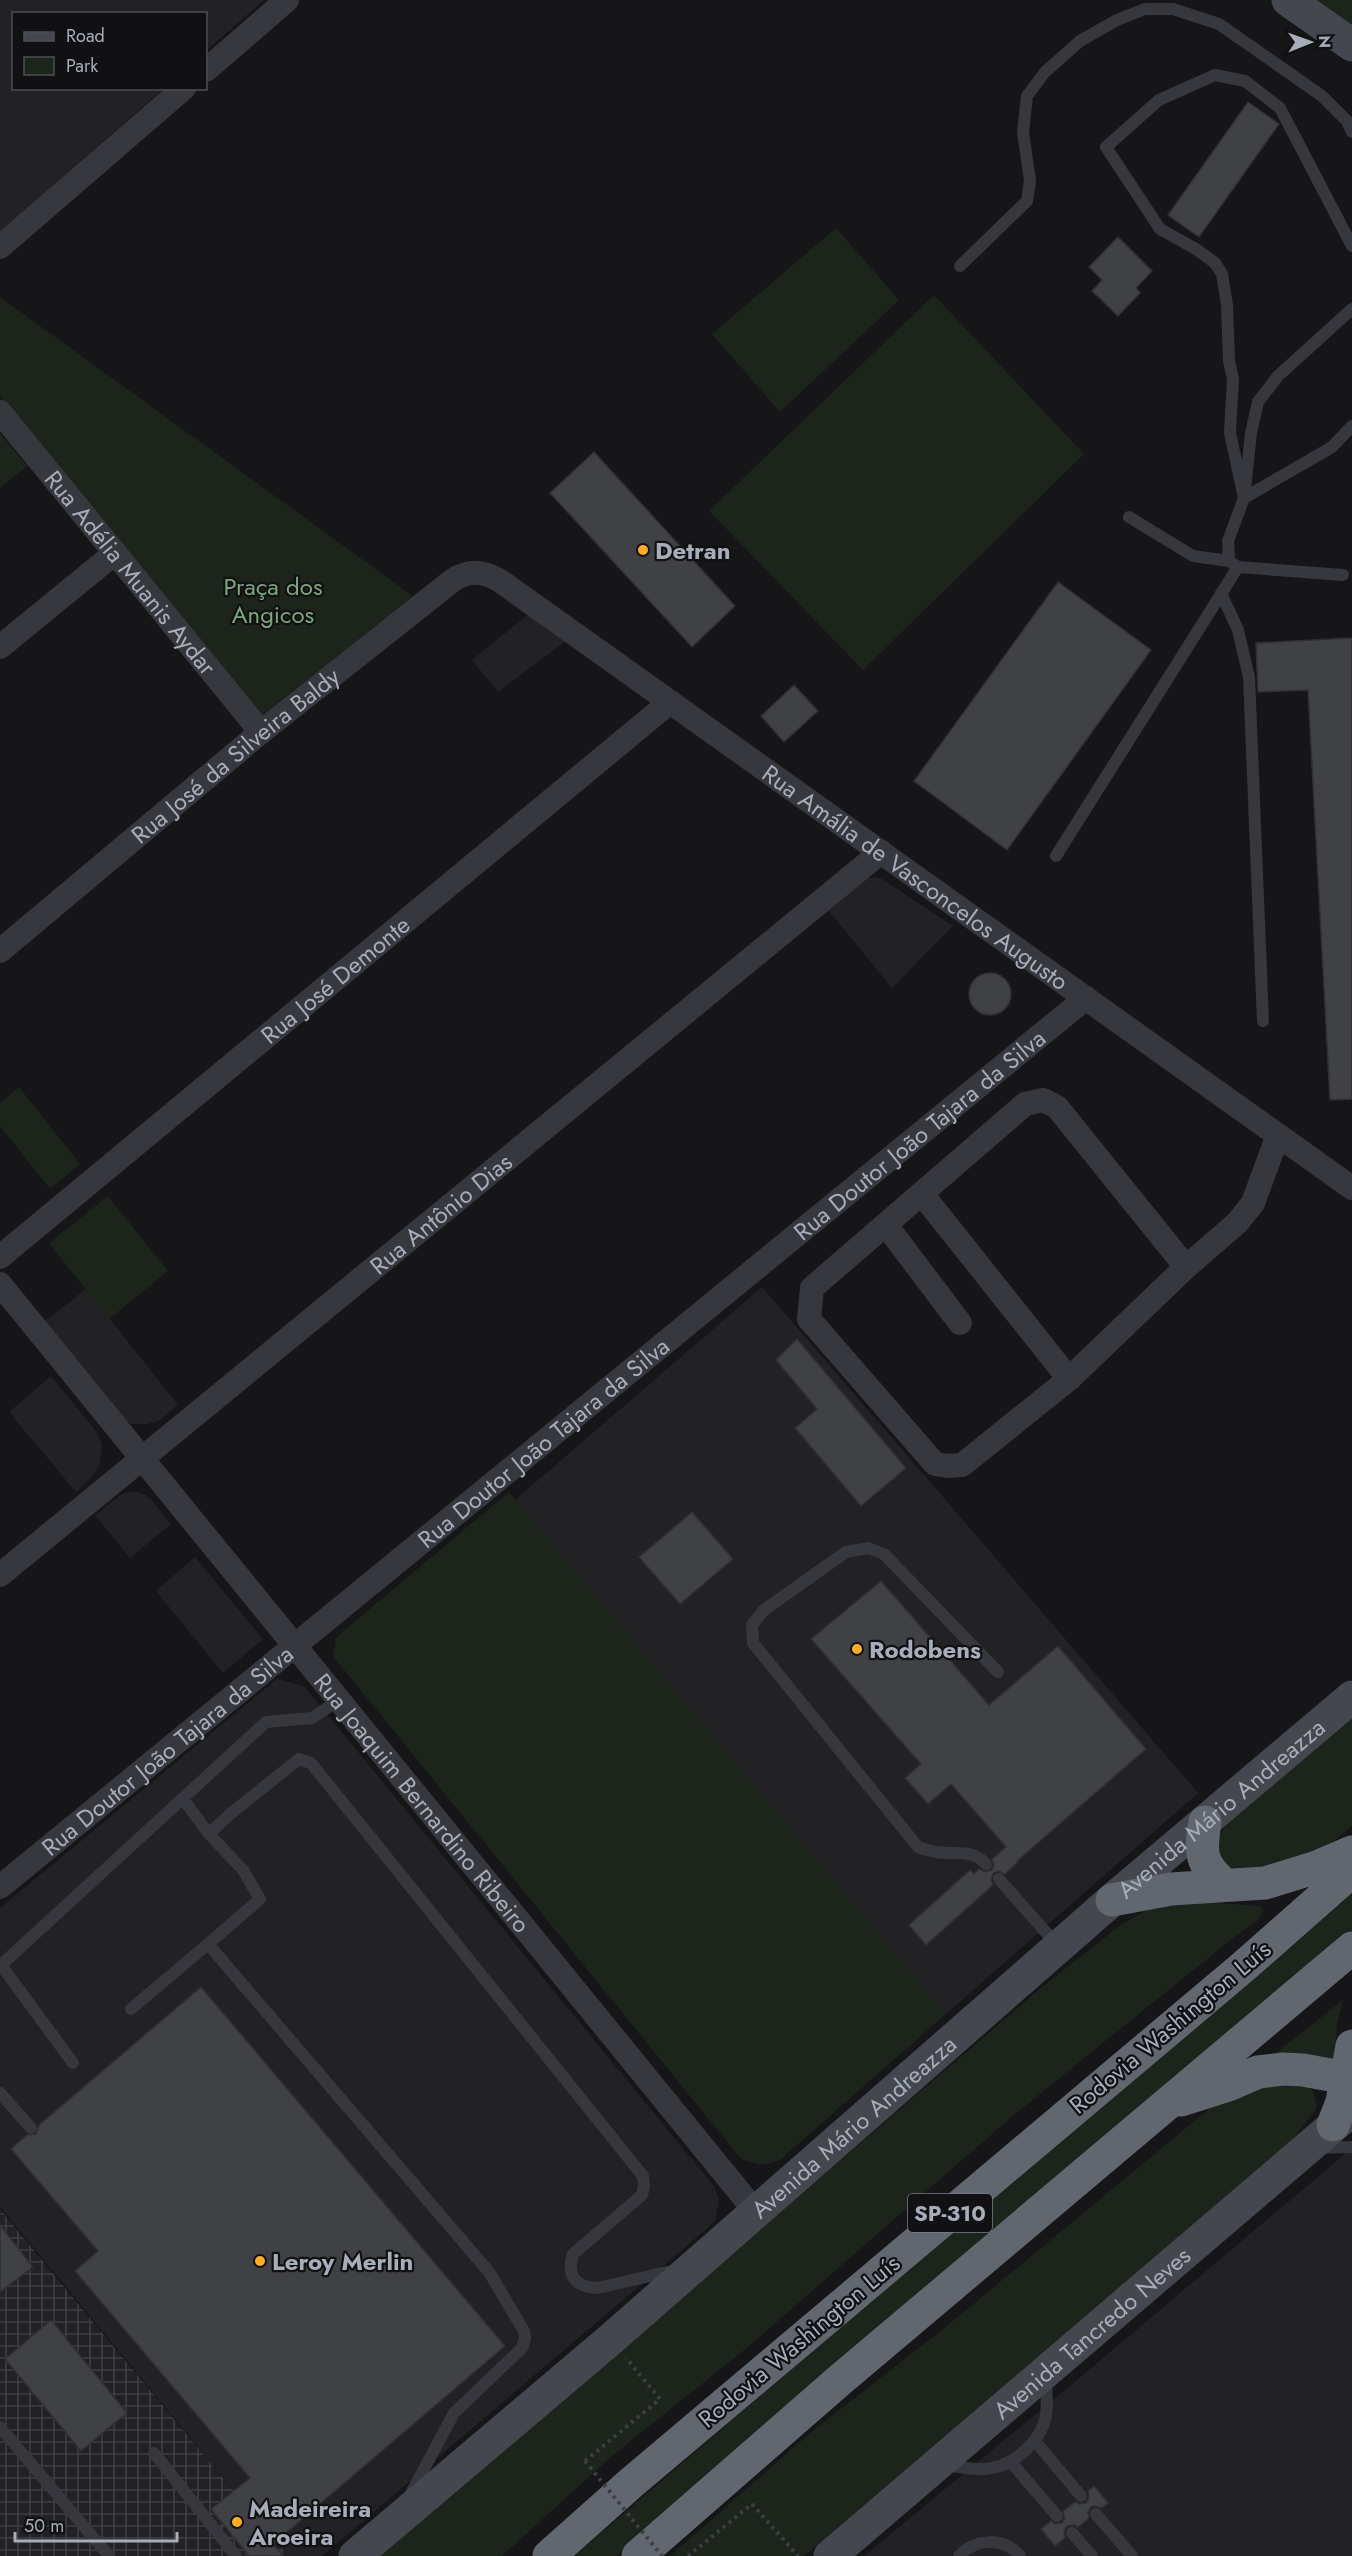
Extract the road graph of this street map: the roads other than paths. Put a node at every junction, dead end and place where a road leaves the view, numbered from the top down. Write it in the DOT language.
graph roads {
  1 [pos="287,0"];
  2 [pos="1288,0"];
  3 [pos="1352,45"];
  4 [pos="207,69"];
  5 [pos="182,90"];
  6 [pos="1352,132"];
  7 [pos="1352,246"];
  8 [pos="0,247"];
  9 [pos="960,266"];
  10 [pos="1352,309"];
  11 [pos="0,412"];
  12 [pos="1352,426"];
  13 [pos="1244,498"];
  14 [pos="1129,517"];
  15 [pos="115,553"];
  16 [pos="1233,564"];
  17 [pos="477,572"];
  18 [pos="1343,575"];
  19 [pos="1221,593"];
  20 [pos="0,647"];
  21 [pos="670,702"];
  22 [pos="261,732"];
  23 [pos="881,852"];
  24 [pos="1056,856"];
  25 [pos="0,951"];
  26 [pos="1086,998"];
  27 [pos="1263,1021"];
  28 [pos="1278,1135"];
  29 [pos="1352,1188"];
  30 [pos="922,1194"];
  31 [pos="886,1225"];
  32 [pos="0,1257"];
  33 [pos="1186,1267"];
  34 [pos="0,1284"];
  35 [pos="960,1323"];
  36 [pos="1069,1379"];
  37 [pos="142,1458"];
  38 [pos="0,1575"];
  39 [pos="294,1645"];
  40 [pos="998,1672"];
  41 [pos="1352,1697"];
  42 [pos="339,1700"];
  43 [pos="183,1799"];
  44 [pos="1206,1822"];
  45 [pos="209,1834"];
  46 [pos="1352,1852"];
  47 [pos="986,1864"];
  48 [pos="1352,1871"];
  49 [pos="999,1879"];
  50 [pos="1225,1885"];
  51 [pos="0,1887"];
  52 [pos="1112,1900"];
  53 [pos="208,1944"];
  54 [pos="1059,1946"];
  55 [pos="1352,1948"];
  56 [pos="1,1966"];
  57 [pos="131,2009"];
  58 [pos="1352,2046"];
  59 [pos="73,2063"];
  60 [pos="0,2093"];
  61 [pos="1168,2104"];
  62 [pos="1347,2108"];
  63 [pos="31,2128"];
  64 [pos="755,2211"];
  65 [pos="693,2266"];
  66 [pos="1046,2371"];
  67 [pos="0,2427"];
  68 [pos="1035,2441"];
  69 [pos="154,2453"];
  70 [pos="1010,2461"];
  71 [pos="938,2464"];
  72 [pos="1081,2496"];
  73 [pos="1096,2514"];
  74 [pos="1057,2516"];
  75 [pos="397,2520"];
  76 [pos="1072,2534"];
  77 [pos="109,2556"];
  78 [pos="236,2556"];
  79 [pos="355,2556"];
  80 [pos="549,2556"];
  81 [pos="638,2556"];
  82 [pos="830,2556"];
  83 [pos="959,2556"];
  84 [pos="1020,2556"];
  85 [pos="1092,2556"];
  86 [pos="1132,2556"];
  1 -- 4 [label="street"];
  2 -- 3 [label="main road"];
  5 -- 8 [label="street"];
  6 -- 9 [label="lane"];
  7 -- 13 [label="lane"];
  10 -- 13 [label="lane"];
  11 -- 15 [label="street, Rua Adélia Muanis Aydar"];
  12 -- 13 [label="lane"];
  13 -- 16 [label="lane"];
  14 -- 16 [label="lane"];
  15 -- 20 [label="street"];
  15 -- 22 [label="street, Rua Adélia Muanis Aydar"];
  16 -- 18 [label="lane"];
  16 -- 19 [label="lane"];
  17 -- 21 [label="street, Rua Amália de Vasconcelos Augusto"];
  17 -- 22 [label="street, Rua José da Silveira Baldy"];
  19 -- 24 [label="lane"];
  19 -- 27 [label="lane"];
  21 -- 23 [label="street, Rua Amália de Vasconcelos Augusto"];
  21 -- 32 [label="street, Rua José Demonte"];
  22 -- 25 [label="street, Rua José da Silveira Baldy"];
  23 -- 26 [label="street, Rua Amália de Vasconcelos Augusto"];
  23 -- 37 [label="street, Rua Antônio Dias"];
  26 -- 28 [label="street, Rua Amália de Vasconcelos Augusto"];
  26 -- 39 [label="street, Rua Doutor João Tajara da Silva"];
  28 -- 29 [label="street, Rua Amália de Vasconcelos Augusto"];
  28 -- 33 [label="street"];
  30 -- 31 [label="street"];
  30 -- 33 [label="street"];
  30 -- 36 [label="street"];
  31 -- 35 [label="street"];
  31 -- 36 [label="street"];
  33 -- 36 [label="street"];
  34 -- 37 [label="street, Rua Joaquim Bernardino Ribeiro"];
  37 -- 38 [label="street, Rua Antônio Dias"];
  37 -- 39 [label="street, Rua Joaquim Bernardino Ribeiro"];
  39 -- 42 [label="street, Rua Joaquim Bernardino Ribeiro"];
  39 -- 51 [label="street, Rua Doutor João Tajara da Silva"];
  40 -- 47 [label="lane"];
  41 -- 44 [label="main road, Avenida Mário Andreazza"];
  42 -- 43 [label="lane"];
  42 -- 64 [label="street, Rua Joaquim Bernardino Ribeiro"];
  43 -- 45 [label="lane"];
  43 -- 56 [label="lane"];
  44 -- 50 [label="highway"];
  44 -- 52 [label="main road, Avenida Mário Andreazza"];
  45 -- 53 [label="lane"];
  45 -- 65 [label="lane"];
  46 -- 50 [label="highway"];
  48 -- 80 [label="highway, Rodovia Washington Luís / SP-310"];
  49 -- 54 [label="lane"];
  50 -- 52 [label="highway"];
  52 -- 54 [label="main road, Avenida Mário Andreazza"];
  53 -- 57 [label="lane"];
  53 -- 75 [label="lane"];
  54 -- 64 [label="main road, Avenida Mário Andreazza"];
  55 -- 61 [label="highway, SP-310"];
  56 -- 59 [label="lane"];
  58 -- 62 [label="highway"];
  60 -- 63 [label="lane"];
  61 -- 62 [label="highway"];
  61 -- 81 [label="highway, SP-310"];
  62 -- 66 [label="main road, Avenida Tancredo Neves"];
  64 -- 65 [label="main road, Avenida Mário Andreazza"];
  65 -- 75 [label="main road, Avenida Mário Andreazza"];
  66 -- 68 [label="lane"];
  66 -- 71 [label="main road, Avenida Tancredo Neves"];
  67 -- 77 [label="lane"];
  68 -- 70 [label="lane"];
  68 -- 72 [label="lane"];
  69 -- 78 [label="lane"];
  70 -- 71 [label="lane"];
  70 -- 74 [label="lane"];
  71 -- 82 [label="main road, Avenida Tancredo Neves"];
  73 -- 86 [label="lane"];
  75 -- 79 [label="main road, Avenida Mário Andreazza"];
  76 -- 85 [label="lane"];
  83 -- 84 [label="lane"];
}
